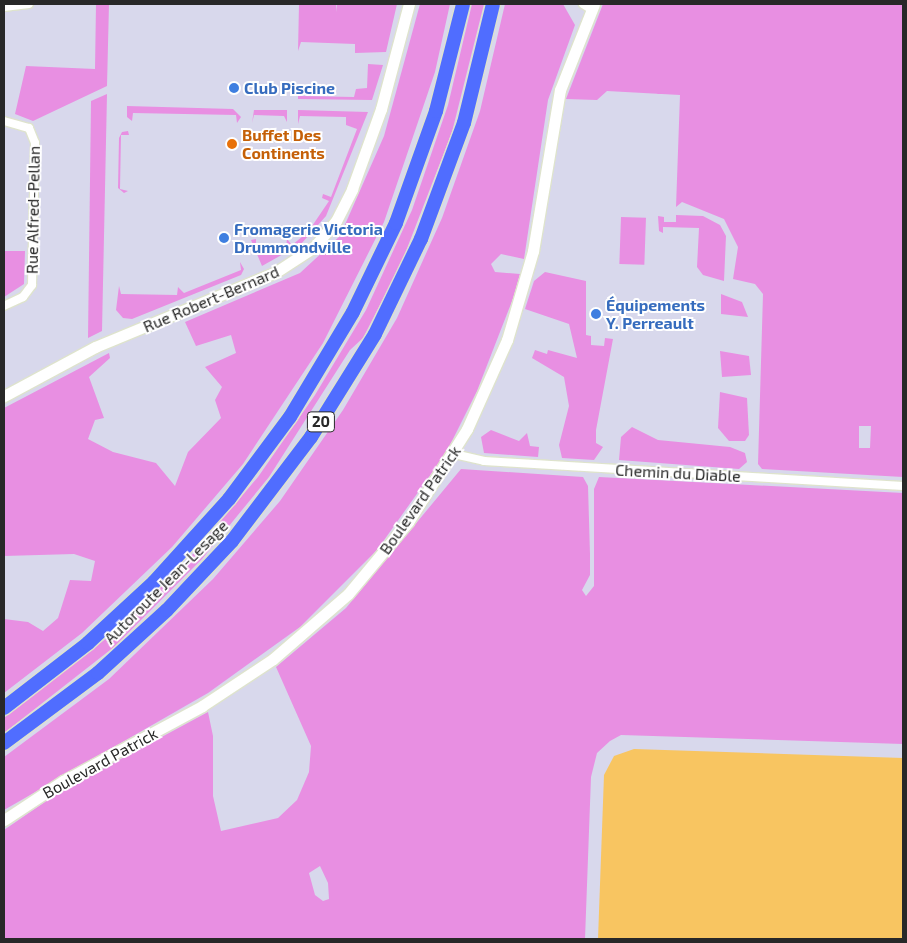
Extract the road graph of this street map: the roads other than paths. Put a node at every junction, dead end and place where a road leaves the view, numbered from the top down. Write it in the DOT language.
graph roads {
  1 [pos="29,4"];
  2 [pos="409,4"];
  3 [pos="463,4"];
  4 [pos="493,4"];
  5 [pos="589,5"];
  6 [pos="4,8"];
  7 [pos="4,121"];
  8 [pos="4,306"];
  9 [pos="4,396"];
  10 [pos="454,454"];
  11 [pos="903,486"];
  12 [pos="4,708"];
  13 [pos="4,743"];
  14 [pos="4,820"];
  1 -- 6 [label="street"];
  2 -- 9 [label="street, Rue Robert-Bernard"];
  3 -- 12 [label="highway, Autoroute Jean-Lesage / 20"];
  4 -- 13 [label="highway, Autoroute Jean-Lesage / 20"];
  5 -- 10 [label="street, Boulevard Patrick"];
  7 -- 8 [label="street, Rue Alfred-Pellan"];
  10 -- 11 [label="street, Chemin du Diable"];
  10 -- 14 [label="street, Boulevard Patrick"];
}
